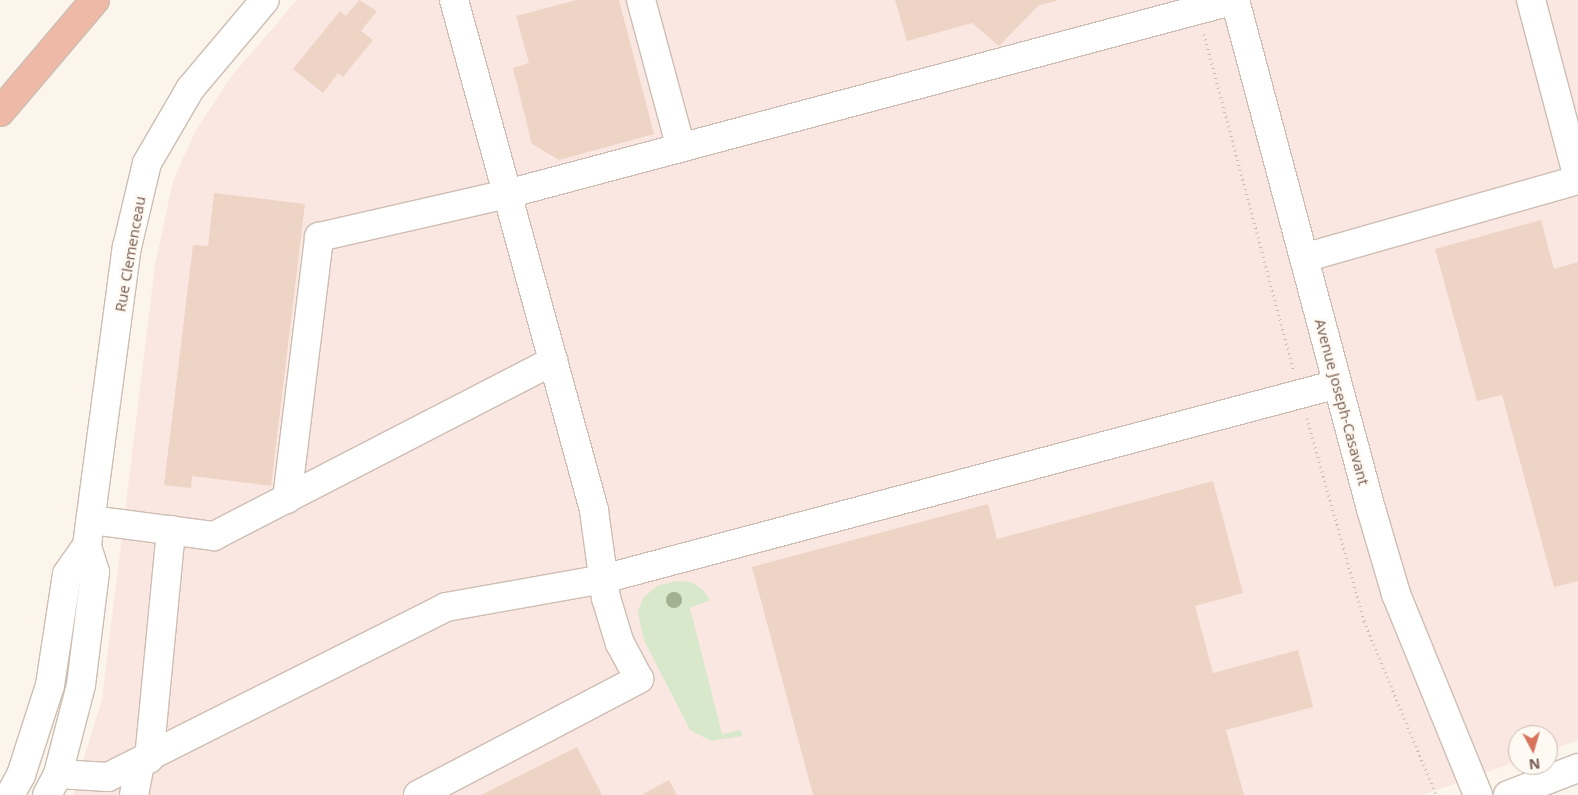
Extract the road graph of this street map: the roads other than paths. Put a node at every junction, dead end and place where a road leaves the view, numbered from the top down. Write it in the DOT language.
graph roads {
  1 [pos="95,0"];
  2 [pos="265,0"];
  3 [pos="454,0"];
  4 [pos="641,0"];
  5 [pos="1235,0"];
  6 [pos="1531,0"];
  7 [pos="0,112"];
  8 [pos="681,148"];
  9 [pos="1578,179"];
  10 [pos="507,194"];
  11 [pos="1304,258"];
  12 [pos="553,360"];
  13 [pos="1338,384"];
  14 [pos="286,498"];
  15 [pos="171,530"];
  16 [pos="89,533"];
  17 [pos="603,579"];
  18 [pos="144,761"];
  19 [pos="1578,768"];
  20 [pos="52,785"];
  21 [pos="10,795"];
  22 [pos="134,795"];
  23 [pos="418,795"];
  24 [pos="1478,795"];
  25 [pos="1508,795"];
  1 -- 7 [label="highway"];
  2 -- 16 [label="street, Rue Clemenceau"];
  3 -- 10 [label="street"];
  4 -- 8 [label="street"];
  5 -- 8 [label="street"];
  5 -- 11 [label="street, Avenue Joseph-Casavant"];
  6 -- 9 [label="street"];
  8 -- 10 [label="street"];
  9 -- 11 [label="street"];
  10 -- 12 [label="street"];
  10 -- 14 [label="street"];
  11 -- 13 [label="street, Avenue Joseph-Casavant"];
  12 -- 14 [label="street"];
  12 -- 17 [label="street"];
  13 -- 17 [label="street"];
  13 -- 24 [label="street, Avenue Joseph-Casavant"];
  14 -- 15 [label="street"];
  15 -- 16 [label="street"];
  15 -- 18 [label="street"];
  16 -- 20 [label="street, Rue Clemenceau"];
  16 -- 21 [label="street, Rue Clemenceau"];
  17 -- 18 [label="street"];
  17 -- 23 [label="street"];
  18 -- 20 [label="street"];
  18 -- 22 [label="street"];
  19 -- 25 [label="street"];
}
